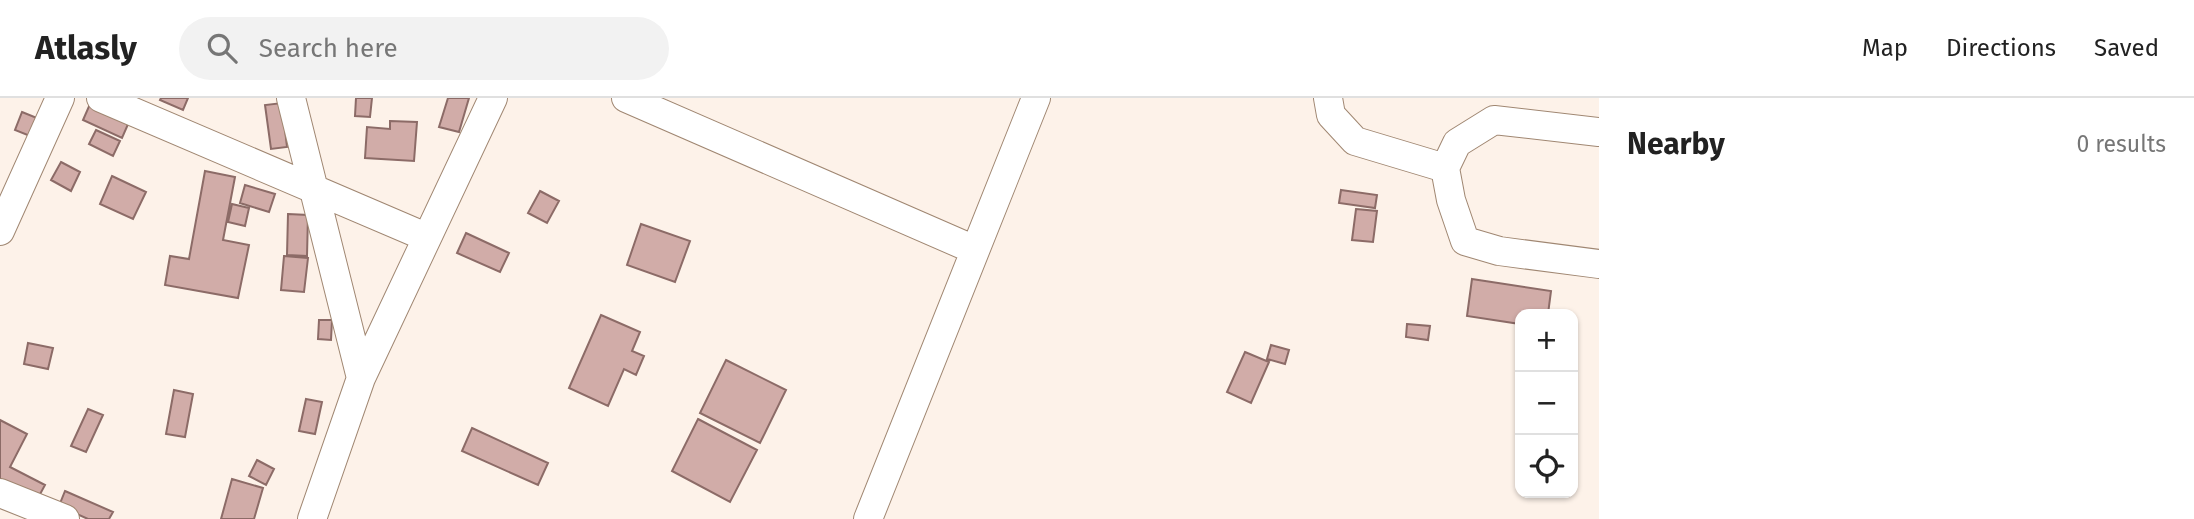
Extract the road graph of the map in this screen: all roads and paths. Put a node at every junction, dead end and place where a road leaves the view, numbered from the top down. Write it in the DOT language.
graph roads {
  1 [pos="60,98"];
  2 [pos="101,98"];
  3 [pos="291,98"];
  4 [pos="493,98"];
  5 [pos="626,98"];
  6 [pos="1036,98"];
  7 [pos="1328,98"];
  8 [pos="1599,132"];
  9 [pos="1445,168"];
  10 [pos="313,187"];
  11 [pos="0,231"];
  12 [pos="426,237"];
  13 [pos="975,250"];
  14 [pos="1599,264"];
  15 [pos="361,378"];
  16 [pos="0,493"];
  17 [pos="65,519"];
  18 [pos="312,519"];
  19 [pos="868,519"];
  1 -- 11 [label="street"];
  2 -- 10 [label="street"];
  3 -- 10 [label="street"];
  4 -- 12 [label="street"];
  5 -- 13 [label="street"];
  6 -- 13 [label="street"];
  7 -- 9 [label="street"];
  8 -- 9 [label="street"];
  9 -- 14 [label="street"];
  10 -- 12 [label="street"];
  10 -- 15 [label="street"];
  12 -- 15 [label="street"];
  13 -- 19 [label="street"];
  15 -- 18 [label="street"];
  16 -- 17 [label="street"];
}
